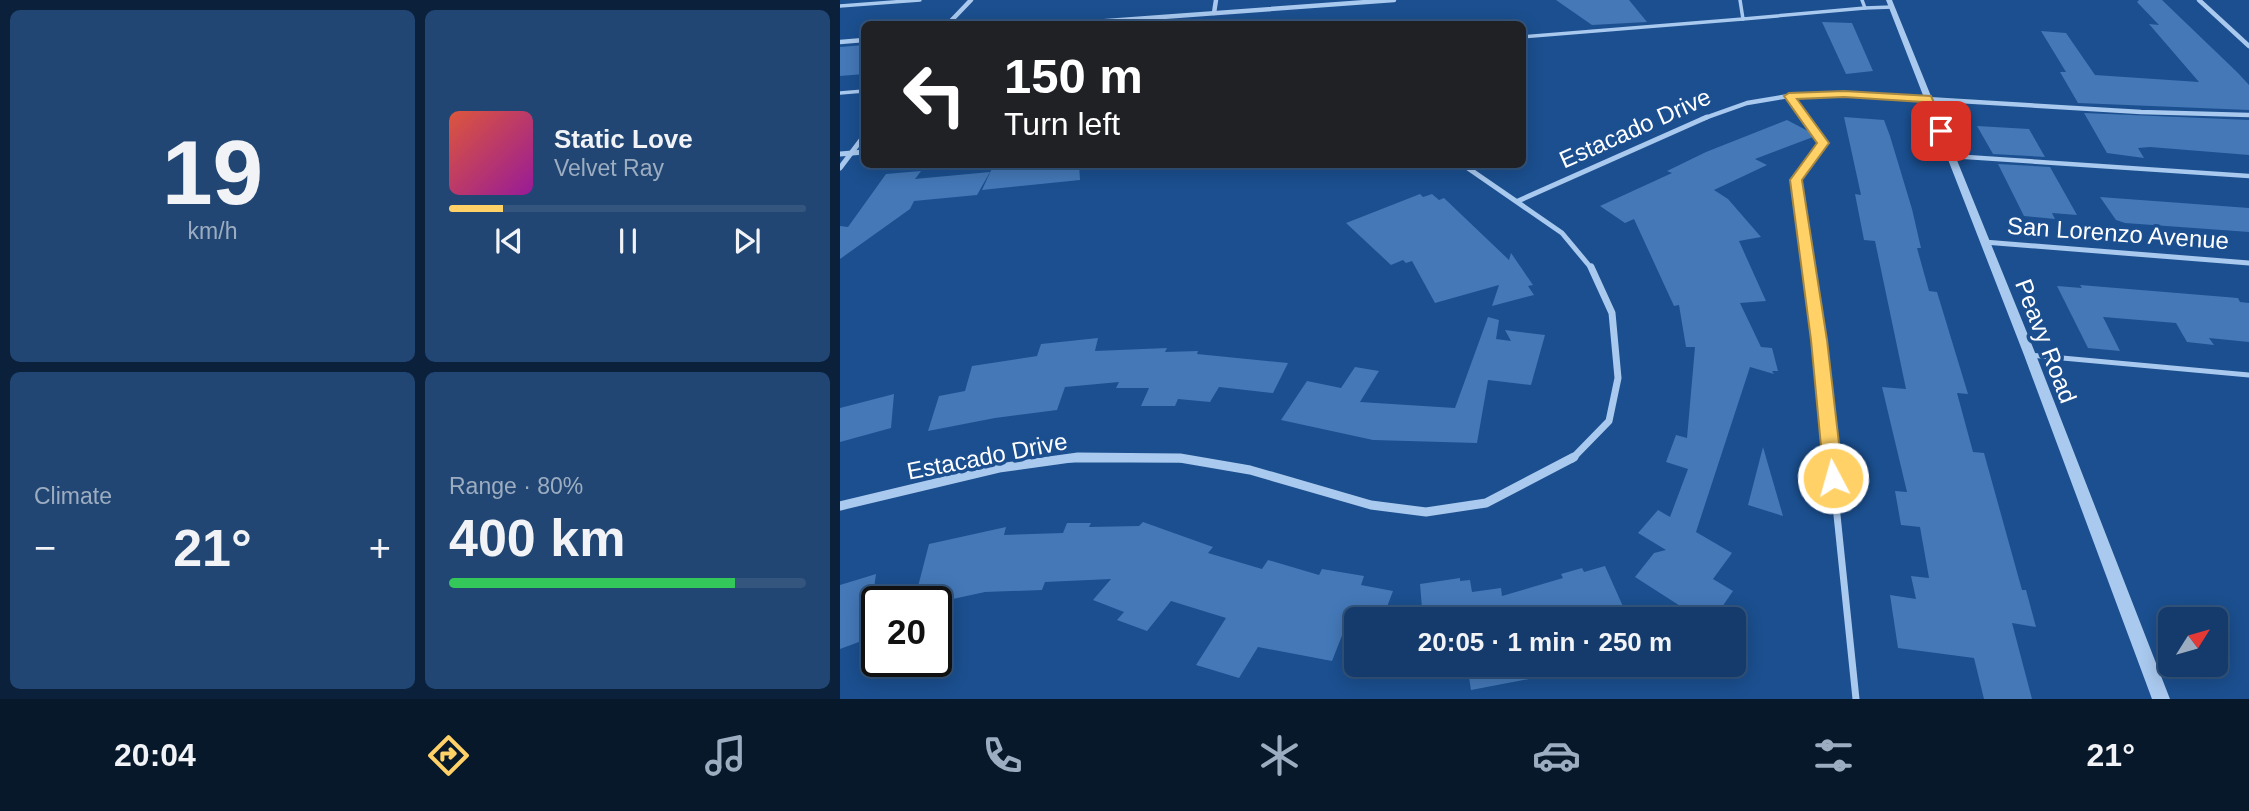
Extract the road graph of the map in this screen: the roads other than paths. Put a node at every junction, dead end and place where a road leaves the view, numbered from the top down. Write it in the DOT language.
graph roads {
  1 [pos="850,0"];
  2 [pos="920,0"];
  3 [pos="971,0"];
  4 [pos="1216,0"];
  5 [pos="1394,0"];
  6 [pos="1740,0"];
  7 [pos="1862,0"];
  8 [pos="2199,0"];
  9 [pos="1891,4"];
  10 [pos="840,6"];
  11 [pos="1865,8"];
  12 [pos="1214,13"];
  13 [pos="1743,19"];
  14 [pos="951,21"];
  15 [pos="1106,21"];
  16 [pos="1526,37"];
  17 [pos="861,40"];
  18 [pos="840,42"];
  19 [pos="2249,46"];
  20 [pos="861,91"];
  21 [pos="840,93"];
  22 [pos="1789,96"];
  23 [pos="1927,99"];
  24 [pos="2249,116"];
  25 [pos="861,140"];
  26 [pos="861,152"];
  27 [pos="851,153"];
  28 [pos="840,154"];
  29 [pos="1951,156"];
  30 [pos="840,167"];
  31 [pos="1468,168"];
  32 [pos="2249,176"];
  33 [pos="1518,201"];
  34 [pos="1984,242"];
  35 [pos="2249,262"];
  36 [pos="2030,355"];
  37 [pos="2249,375"];
  38 [pos="840,506"];
  39 [pos="1856,699"];
  40 [pos="2161,699"];
  1 -- 10 [label="lane"];
  2 -- 10 [label="lane"];
  3 -- 14 [label="street"];
  4 -- 12 [label="street"];
  5 -- 12 [label="street"];
  6 -- 13 [label="lane"];
  7 -- 11 [label="lane"];
  8 -- 19 [label="street"];
  9 -- 11 [label="lane"];
  9 -- 23 [label="street, Peavy Road"];
  11 -- 13 [label="lane"];
  12 -- 15 [label="street"];
  13 -- 16 [label="lane"];
  17 -- 18 [label="street"];
  20 -- 21 [label="lane"];
  22 -- 23 [label="street, Estacado Drive"];
  22 -- 33 [label="street, Estacado Drive"];
  22 -- 39 [label="lane"];
  23 -- 24 [label="street, Estacado Drive"];
  23 -- 29 [label="street, Peavy Road"];
  25 -- 27 [label="street"];
  26 -- 27 [label="street"];
  27 -- 28 [label="street"];
  27 -- 30 [label="street"];
  29 -- 32 [label="lane"];
  29 -- 34 [label="street, Peavy Road"];
  31 -- 33 [label="street"];
  33 -- 38 [label="street, Estacado Drive"];
  34 -- 35 [label="street, San Lorenzo Avenue"];
  34 -- 36 [label="street, Peavy Road"];
  36 -- 37 [label="lane"];
  36 -- 40 [label="street, Peavy Road"];
}
